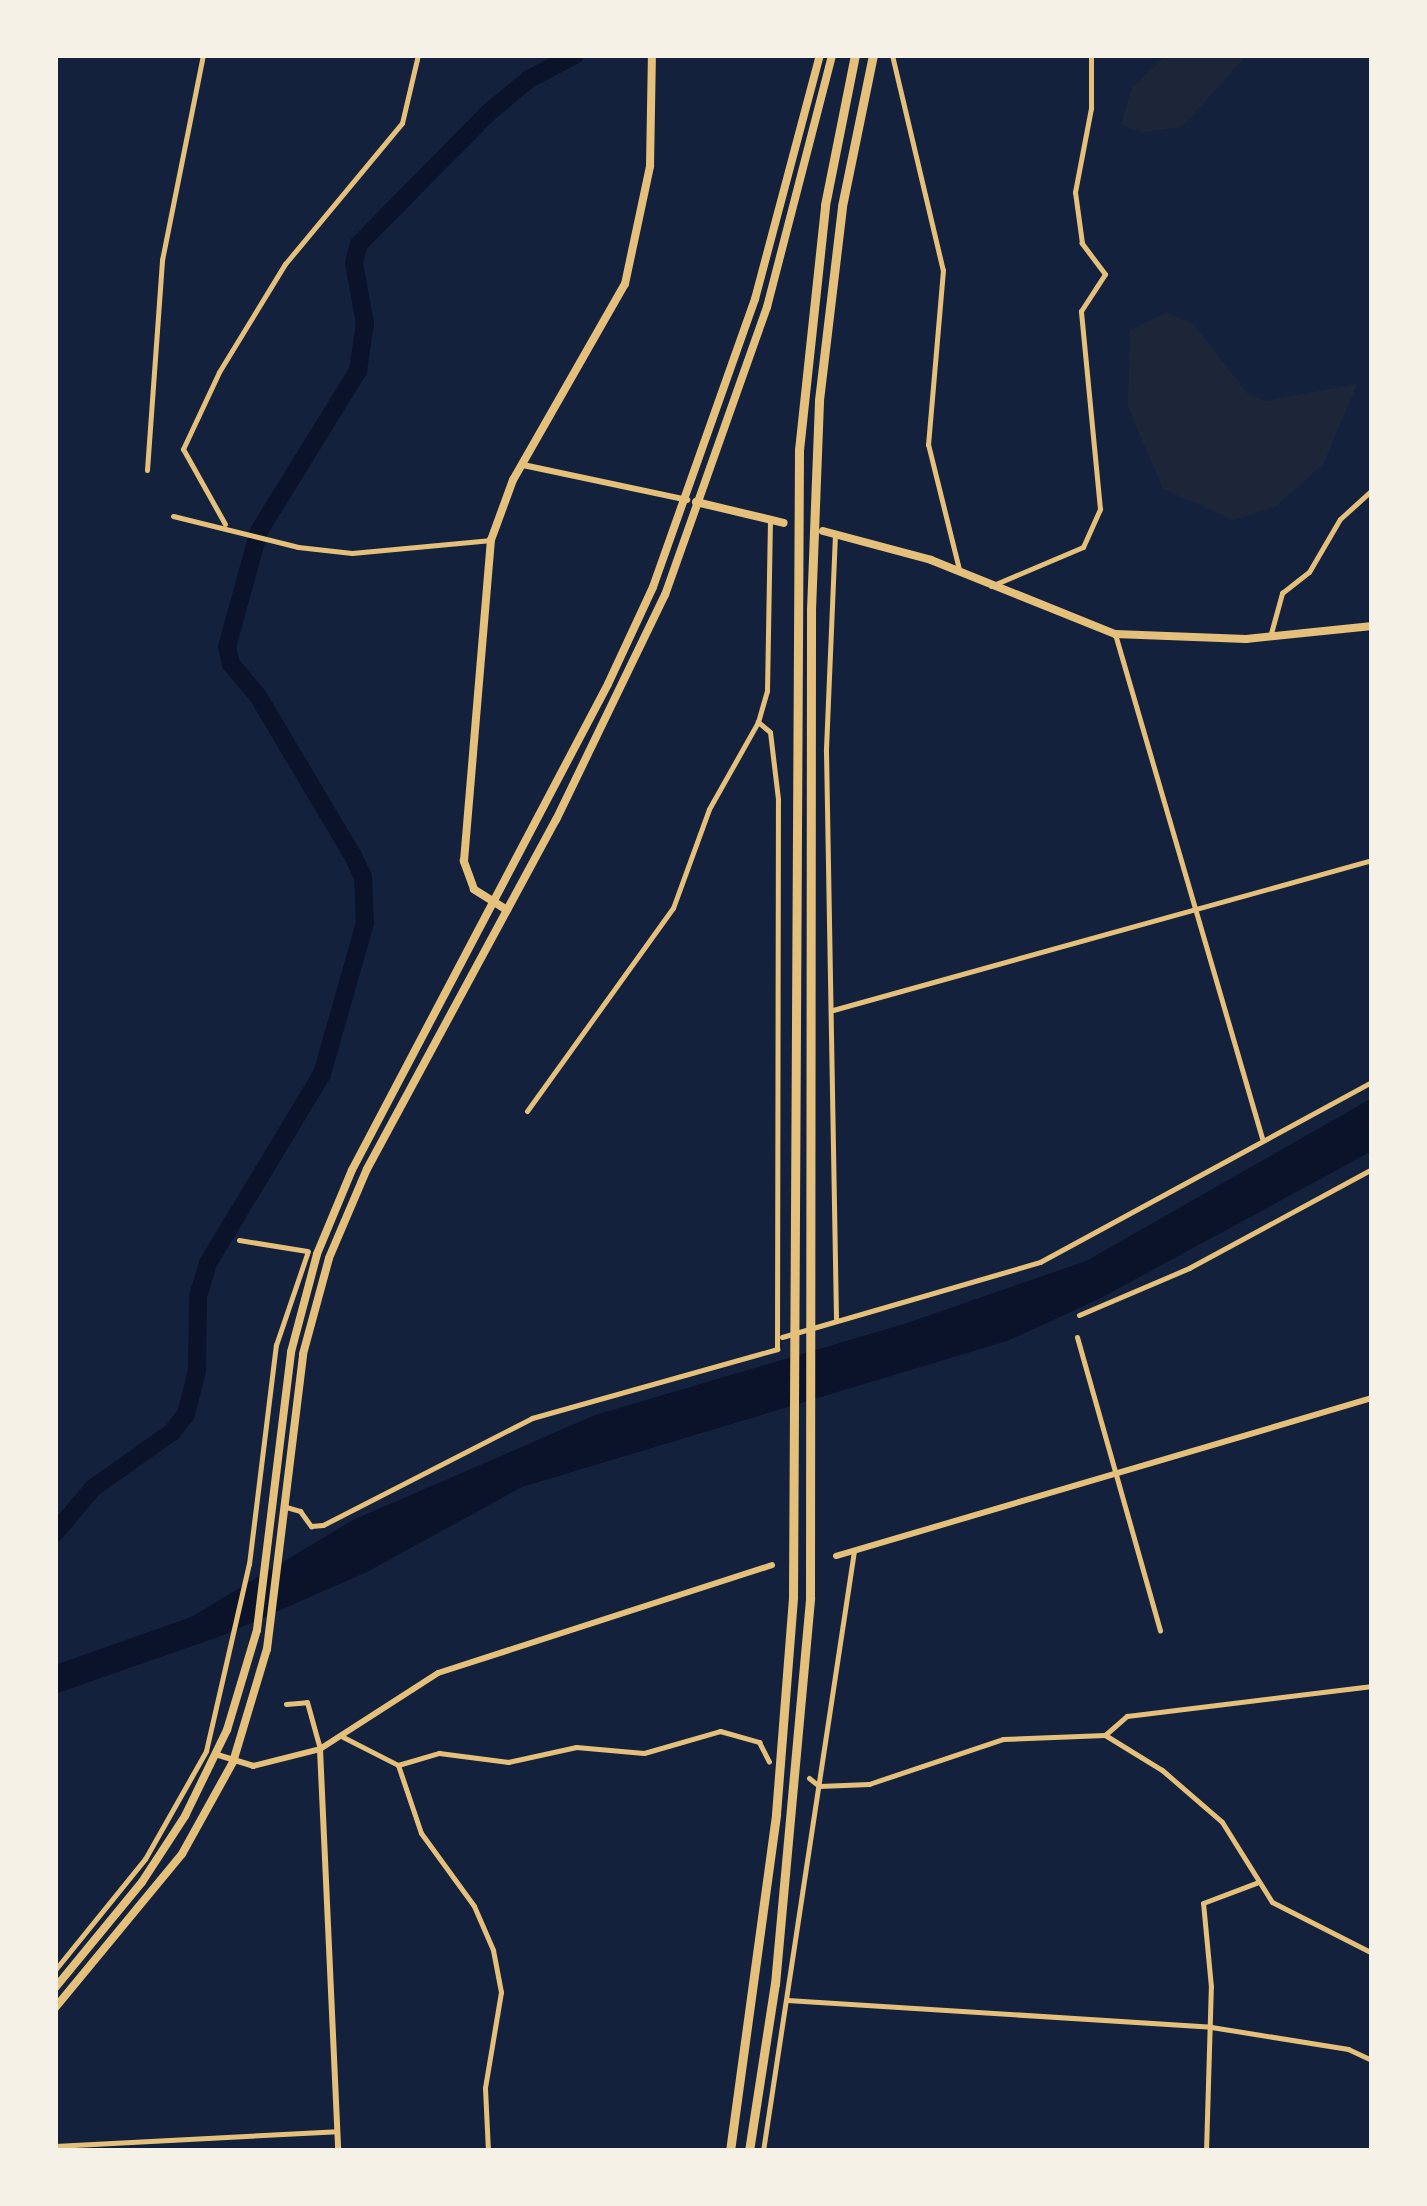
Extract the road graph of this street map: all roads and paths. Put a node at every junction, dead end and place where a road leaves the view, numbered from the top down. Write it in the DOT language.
graph roads {
  1 [pos="203,55"];
  2 [pos="418,55"];
  3 [pos="652,55"];
  4 [pos="820,55"];
  5 [pos="832,55"];
  6 [pos="856,55"];
  7 [pos="873,55"];
  8 [pos="892,55"];
  9 [pos="1090,55"];
  10 [pos="523,464"];
  11 [pos="147,470"];
  12 [pos="1372,490"];
  13 [pos="687,500"];
  14 [pos="700,504"];
  15 [pos="173,516"];
  16 [pos="770,519"];
  17 [pos="784,523"];
  18 [pos="225,524"];
  19 [pos="823,530"];
  20 [pos="835,534"];
  21 [pos="490,540"];
  22 [pos="960,572"];
  23 [pos="992,586"];
  24 [pos="1372,626"];
  25 [pos="1115,634"];
  26 [pos="1270,638"];
  27 [pos="758,722"];
  28 [pos="1372,860"];
  29 [pos="495,903"];
  30 [pos="507,910"];
  31 [pos="1192,910"];
  32 [pos="833,1010"];
  33 [pos="1372,1082"];
  34 [pos="527,1111"];
  35 [pos="1262,1138"];
  36 [pos="1372,1169"];
  37 [pos="239,1240"];
  38 [pos="312,1252"];
  39 [pos="329,1258"];
  40 [pos="1079,1316"];
  41 [pos="836,1319"];
  42 [pos="782,1337"];
  43 [pos="1077,1337"];
  44 [pos="1372,1398"];
  45 [pos="1117,1476"];
  46 [pos="286,1508"];
  47 [pos="854,1550"];
  48 [pos="836,1556"];
  49 [pos="772,1564"];
  50 [pos="1160,1630"];
  51 [pos="1372,1686"];
  52 [pos="286,1704"];
  53 [pos="1105,1735"];
  54 [pos="343,1737"];
  55 [pos="320,1749"];
  56 [pos="218,1756"];
  57 [pos="232,1762"];
  58 [pos="768,1762"];
  59 [pos="398,1765"];
  60 [pos="809,1778"];
  61 [pos="819,1786"];
  62 [pos="1256,1883"];
  63 [pos="1372,1954"];
  64 [pos="55,1970"];
  65 [pos="55,1988"];
  66 [pos="787,2000"];
  67 [pos="55,2008"];
  68 [pos="1211,2026"];
  69 [pos="1372,2060"];
  70 [pos="338,2131"];
  71 [pos="55,2146"];
  72 [pos="338,2151"];
  73 [pos="488,2151"];
  74 [pos="730,2151"];
  75 [pos="749,2151"];
  76 [pos="763,2151"];
  77 [pos="1206,2151"];
  1 -- 11 [label="street"];
  2 -- 18 [label="street"];
  3 -- 10 [label="main road"];
  4 -- 13 [label="main road"];
  5 -- 14 [label="main road"];
  6 -- 74 [label="highway"];
  7 -- 75 [label="highway"];
  8 -- 22 [label="street"];
  9 -- 23 [label="street"];
  10 -- 13 [label="street"];
  10 -- 21 [label="main road"];
  12 -- 26 [label="street"];
  13 -- 14 [label="main road"];
  13 -- 29 [label="main road"];
  14 -- 16 [label="main road"];
  14 -- 30 [label="main road"];
  15 -- 18 [label="street"];
  16 -- 17 [label="main road"];
  16 -- 27 [label="street"];
  18 -- 21 [label="street"];
  19 -- 20 [label="main road"];
  20 -- 22 [label="main road"];
  20 -- 32 [label="street"];
  21 -- 29 [label="main road"];
  22 -- 23 [label="main road"];
  23 -- 25 [label="main road"];
  24 -- 26 [label="main road"];
  25 -- 26 [label="main road"];
  25 -- 31 [label="street"];
  27 -- 34 [label="street"];
  27 -- 42 [label="street"];
  28 -- 31 [label="street"];
  29 -- 30 [label="main road"];
  29 -- 38 [label="main road"];
  30 -- 39 [label="main road"];
  31 -- 32 [label="street"];
  31 -- 35 [label="street"];
  32 -- 41 [label="street"];
  33 -- 35 [label="street"];
  35 -- 41 [label="street"];
  36 -- 40 [label="street"];
  37 -- 38 [label="street"];
  38 -- 39 [label="street"];
  38 -- 56 [label="main road"];
  38 -- 64 [label="street"];
  39 -- 46 [label="main road"];
  41 -- 42 [label="street"];
  42 -- 46 [label="street"];
  43 -- 45 [label="street"];
  44 -- 45 [label="street"];
  45 -- 47 [label="street"];
  45 -- 50 [label="street"];
  46 -- 57 [label="main road"];
  47 -- 48 [label="street"];
  47 -- 61 [label="street"];
  49 -- 54 [label="street"];
  51 -- 53 [label="street"];
  52 -- 55 [label="street"];
  53 -- 61 [label="street"];
  53 -- 62 [label="street"];
  54 -- 55 [label="street"];
  54 -- 59 [label="street"];
  55 -- 57 [label="street"];
  55 -- 70 [label="street"];
  56 -- 57 [label="street"];
  56 -- 65 [label="main road"];
  57 -- 67 [label="main road"];
  58 -- 59 [label="street"];
  59 -- 73 [label="street"];
  60 -- 61 [label="street"];
  61 -- 66 [label="street"];
  62 -- 63 [label="street"];
  62 -- 68 [label="street"];
  66 -- 68 [label="street"];
  66 -- 76 [label="street"];
  68 -- 69 [label="street"];
  68 -- 77 [label="street"];
  70 -- 71 [label="street"];
  70 -- 72 [label="street"];
}
